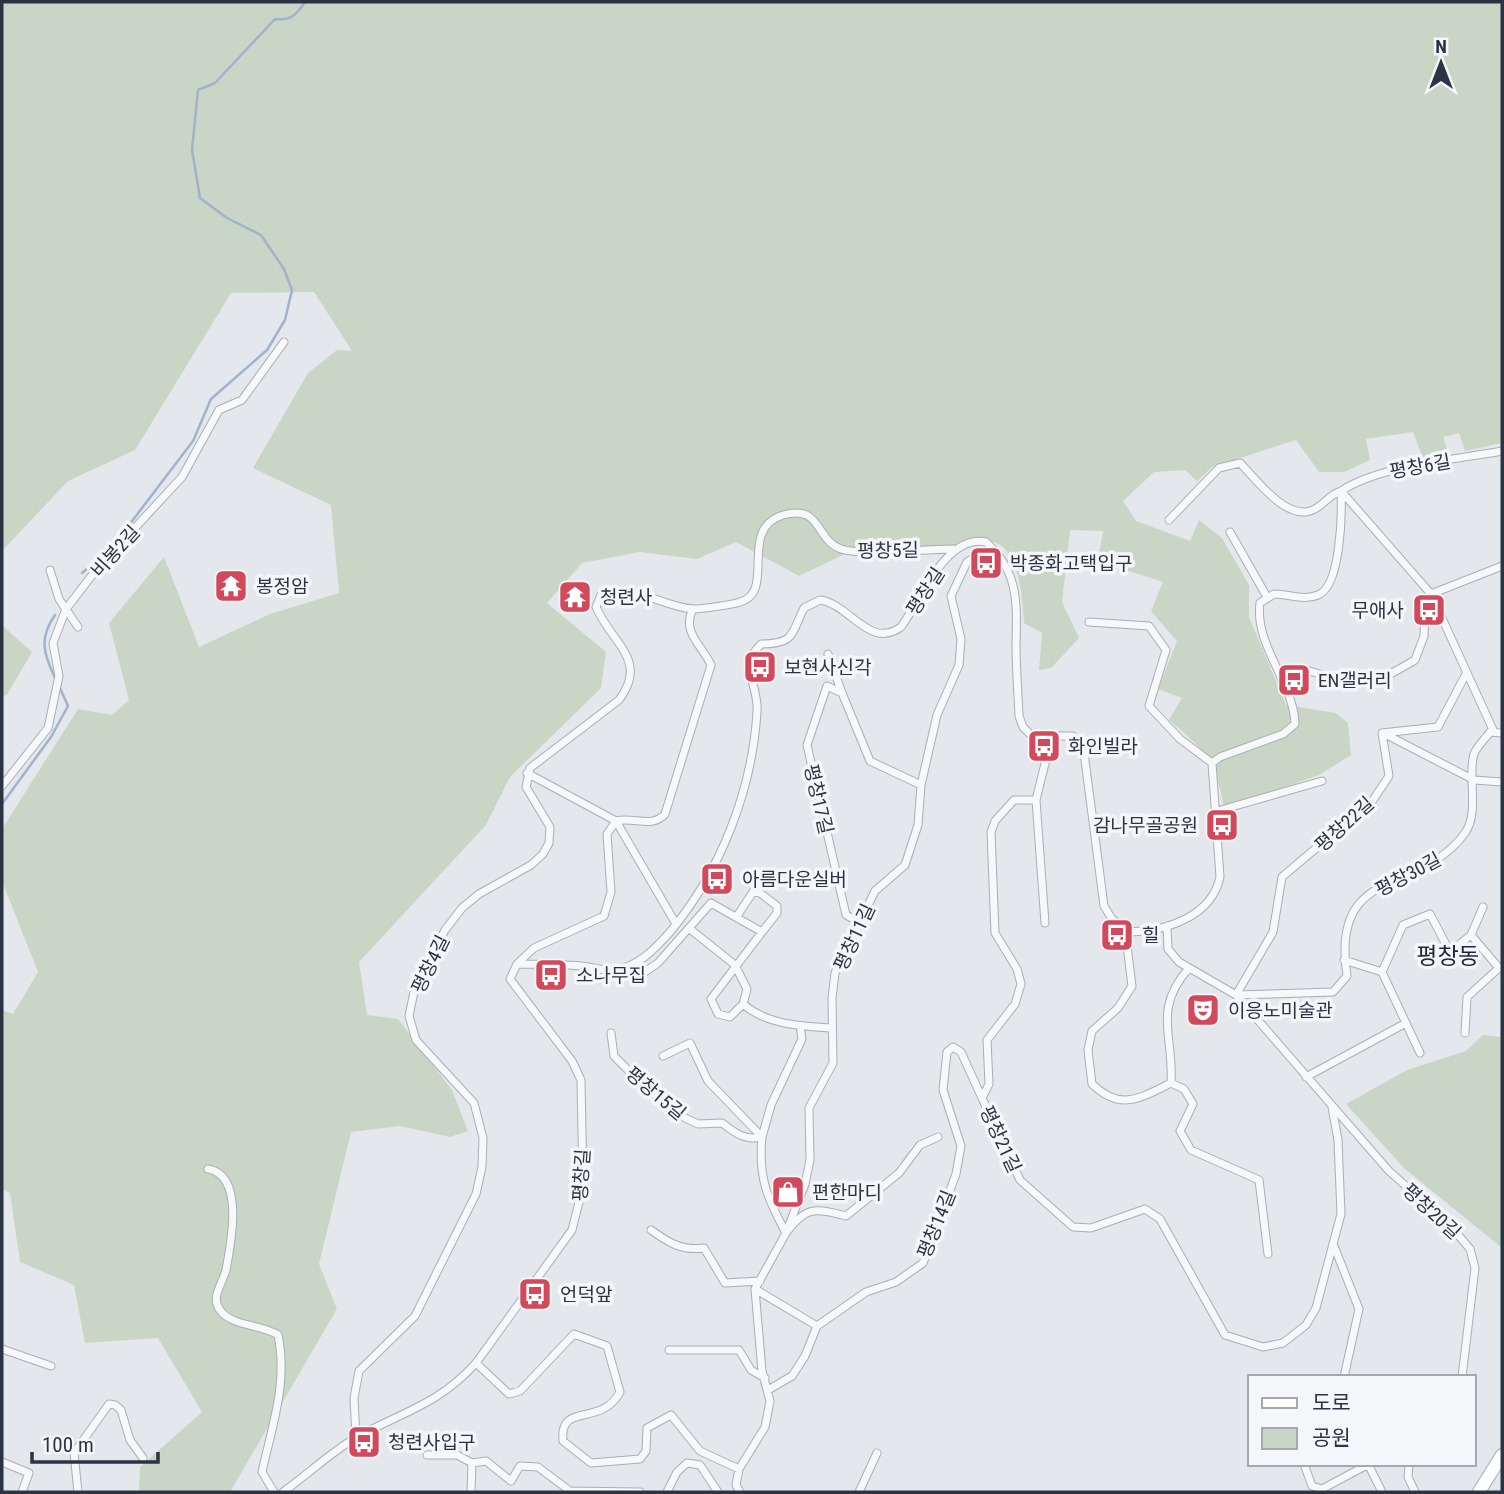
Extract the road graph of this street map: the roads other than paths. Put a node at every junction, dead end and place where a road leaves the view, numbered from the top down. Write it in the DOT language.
graph roads {
  1 [pos="284,342"];
  2 [pos="1502,451"];
  3 [pos="1341,491"];
  4 [pos="1169,520"];
  5 [pos="1230,532"];
  6 [pos="992,548"];
  7 [pos="953,550"];
  8 [pos="1502,566"];
  9 [pos="50,570"];
  10 [pos="1431,594"];
  11 [pos="1267,597"];
  12 [pos="66,609"];
  13 [pos="693,609"];
  14 [pos="1089,622"];
  15 [pos="78,627"];
  16 [pos="828,654"];
  17 [pos="1467,672"];
  18 [pos="1281,679"];
  19 [pos="842,693"];
  20 [pos="1498,732"];
  21 [pos="1382,733"];
  22 [pos="1052,735"];
  23 [pos="1212,763"];
  24 [pos="527,773"];
  25 [pos="1474,780"];
  26 [pos="1322,781"];
  27 [pos="1502,782"];
  28 [pos="922,785"];
  29 [pos="2,786"];
  30 [pos="1036,800"];
  31 [pos="1214,812"];
  32 [pos="616,821"];
  33 [pos="1483,907"];
  34 [pos="737,916"];
  35 [pos="859,922"];
  36 [pos="1045,923"];
  37 [pos="676,924"];
  38 [pos="1167,926"];
  39 [pos="690,929"];
  40 [pos="1125,929"];
  41 [pos="762,932"];
  42 [pos="1471,935"];
  43 [pos="1344,960"];
  44 [pos="517,964"];
  45 [pos="735,965"];
  46 [pos="621,968"];
  47 [pos="1189,968"];
  48 [pos="1501,968"];
  49 [pos="1382,972"];
  50 [pos="1236,995"];
  51 [pos="744,1004"];
  52 [pos="1406,1023"];
  53 [pos="800,1026"];
  54 [pos="832,1028"];
  55 [pos="1465,1032"];
  56 [pos="611,1033"];
  57 [pos="1420,1053"];
  58 [pos="663,1056"];
  59 [pos="1306,1077"];
  60 [pos="1171,1083"];
  61 [pos="982,1098"];
  62 [pos="1332,1107"];
  63 [pos="762,1137"];
  64 [pos="938,1137"];
  65 [pos="208,1168"];
  66 [pos="651,1230"];
  67 [pos="786,1233"];
  68 [pos="1334,1245"];
  69 [pos="1268,1254"];
  70 [pos="760,1281"];
  71 [pos="755,1289"];
  72 [pos="817,1326"];
  73 [pos="2,1349"];
  74 [pos="669,1350"];
  75 [pos="477,1363"];
  76 [pos="51,1366"];
  77 [pos="1344,1375"];
  78 [pos="1462,1375"];
  79 [pos="765,1378"];
  80 [pos="768,1390"];
  81 [pos="356,1438"];
  82 [pos="877,1453"];
  83 [pos="427,1455"];
  84 [pos="1502,1455"];
  85 [pos="142,1458"];
  86 [pos="2,1462"];
  87 [pos="471,1463"];
  88 [pos="1305,1466"];
  89 [pos="1367,1466"];
  90 [pos="1369,1466"];
  91 [pos="1409,1466"];
  92 [pos="739,1469"];
  93 [pos="22,1492"];
  94 [pos="78,1492"];
  95 [pos="274,1492"];
  96 [pos="283,1492"];
  97 [pos="471,1492"];
  98 [pos="640,1492"];
  99 [pos="667,1492"];
  100 [pos="718,1492"];
  101 [pos="740,1492"];
  102 [pos="859,1492"];
  103 [pos="1382,1492"];
  104 [pos="1415,1492"];
  105 [pos="1479,1492"];
  1 -- 12 [label="street, 비봉2길"];
  2 -- 3 [label="street, 평창6길"];
  3 -- 4 [label="street, 평창6길"];
  3 -- 10 [label="street"];
  3 -- 11 [label="street"];
  5 -- 11 [label="street"];
  6 -- 7 [label="street, 평창길 / 평창길"];
  6 -- 22 [label="street"];
  6 -- 28 [label="street, 평창11길"];
  7 -- 13 [label="street, 평창5길"];
  7 -- 37 [label="street, 평창길 / 평창길"];
  8 -- 10 [label="street"];
  9 -- 12 [label="street"];
  10 -- 17 [label="street"];
  10 -- 18 [label="street"];
  11 -- 18 [label="street"];
  12 -- 15 [label="street"];
  12 -- 29 [label="street, 비봉2길"];
  13 -- 24 [label="street, 평창5길"];
  13 -- 32 [label="street"];
  14 -- 23 [label="street"];
  16 -- 19 [label="street"];
  17 -- 20 [label="street"];
  17 -- 21 [label="street"];
  18 -- 23 [label="street"];
  19 -- 28 [label="street"];
  19 -- 35 [label="street, 평창17길"];
  20 -- 25 [label="street, 평창30길"];
  21 -- 25 [label="street"];
  21 -- 50 [label="street, 평창22길"];
  22 -- 30 [label="street"];
  22 -- 40 [label="street"];
  23 -- 31 [label="street"];
  24 -- 32 [label="street"];
  24 -- 81 [label="street, 평창4길"];
  25 -- 27 [label="street"];
  25 -- 43 [label="street, 평창30길"];
  26 -- 31 [label="street"];
  28 -- 35 [label="street, 평창11길"];
  30 -- 36 [label="street"];
  30 -- 61 [label="street, 평창21길"];
  31 -- 38 [label="street"];
  32 -- 37 [label="street"];
  32 -- 44 [label="street"];
  33 -- 42 [label="street"];
  34 -- 39 [label="street"];
  34 -- 41 [label="street"];
  34 -- 41 [label="street"];
  35 -- 54 [label="street, 평창11길"];
  37 -- 46 [label="street, 평창길 / 평창길"];
  38 -- 40 [label="street"];
  38 -- 47 [label="street, 평창20길"];
  39 -- 45 [label="street"];
  39 -- 46 [label="street"];
  40 -- 60 [label="street"];
  41 -- 45 [label="street"];
  42 -- 48 [label="street"];
  42 -- 49 [label="street"];
  43 -- 49 [label="street"];
  43 -- 50 [label="street, 평창30길"];
  44 -- 46 [label="street, 평창길 / 평창길"];
  44 -- 75 [label="street, 평창길 / 평창길"];
  45 -- 51 [label="street"];
  45 -- 51 [label="street"];
  47 -- 50 [label="street, 평창20길"];
  47 -- 60 [label="street"];
  48 -- 55 [label="street"];
  49 -- 52 [label="street"];
  50 -- 59 [label="street, 평창20길"];
  51 -- 53 [label="street"];
  52 -- 57 [label="street"];
  52 -- 59 [label="street"];
  53 -- 54 [label="street"];
  53 -- 63 [label="street"];
  54 -- 67 [label="street, 평창11길"];
  56 -- 63 [label="street, 평창15길"];
  58 -- 63 [label="street, 평창15길"];
  59 -- 62 [label="street, 평창20길"];
  60 -- 69 [label="street"];
  61 -- 68 [label="street, 평창21길"];
  61 -- 72 [label="street, 평창14길"];
  62 -- 68 [label="street, 평창21길"];
  62 -- 78 [label="street, 평창20길"];
  63 -- 67 [label="street"];
  64 -- 67 [label="street, 평창11길"];
  65 -- 95 [label="street"];
  66 -- 70 [label="street"];
  67 -- 70 [label="street, 평창11길"];
  68 -- 77 [label="street"];
  70 -- 71 [label="street, 평창11길"];
  71 -- 72 [label="street"];
  71 -- 79 [label="street"];
  72 -- 80 [label="street"];
  73 -- 76 [label="street"];
  74 -- 79 [label="street"];
  75 -- 81 [label="street, 평창길 / 평창길"];
  75 -- 92 [label="street"];
  79 -- 80 [label="street"];
  80 -- 92 [label="street"];
  81 -- 96 [label="street, 평창길 / 평창길"];
  82 -- 102 [label="street"];
  83 -- 87 [label="street"];
  84 -- 105 [label="main road"];
  85 -- 94 [label="street"];
  86 -- 93 [label="street"];
  87 -- 97 [label="street"];
  87 -- 98 [label="street"];
  88 -- 89 [label="street"];
  90 -- 103 [label="street"];
  91 -- 104 [label="street"];
  92 -- 101 [label="street"];
  99 -- 100 [label="street"];
}
